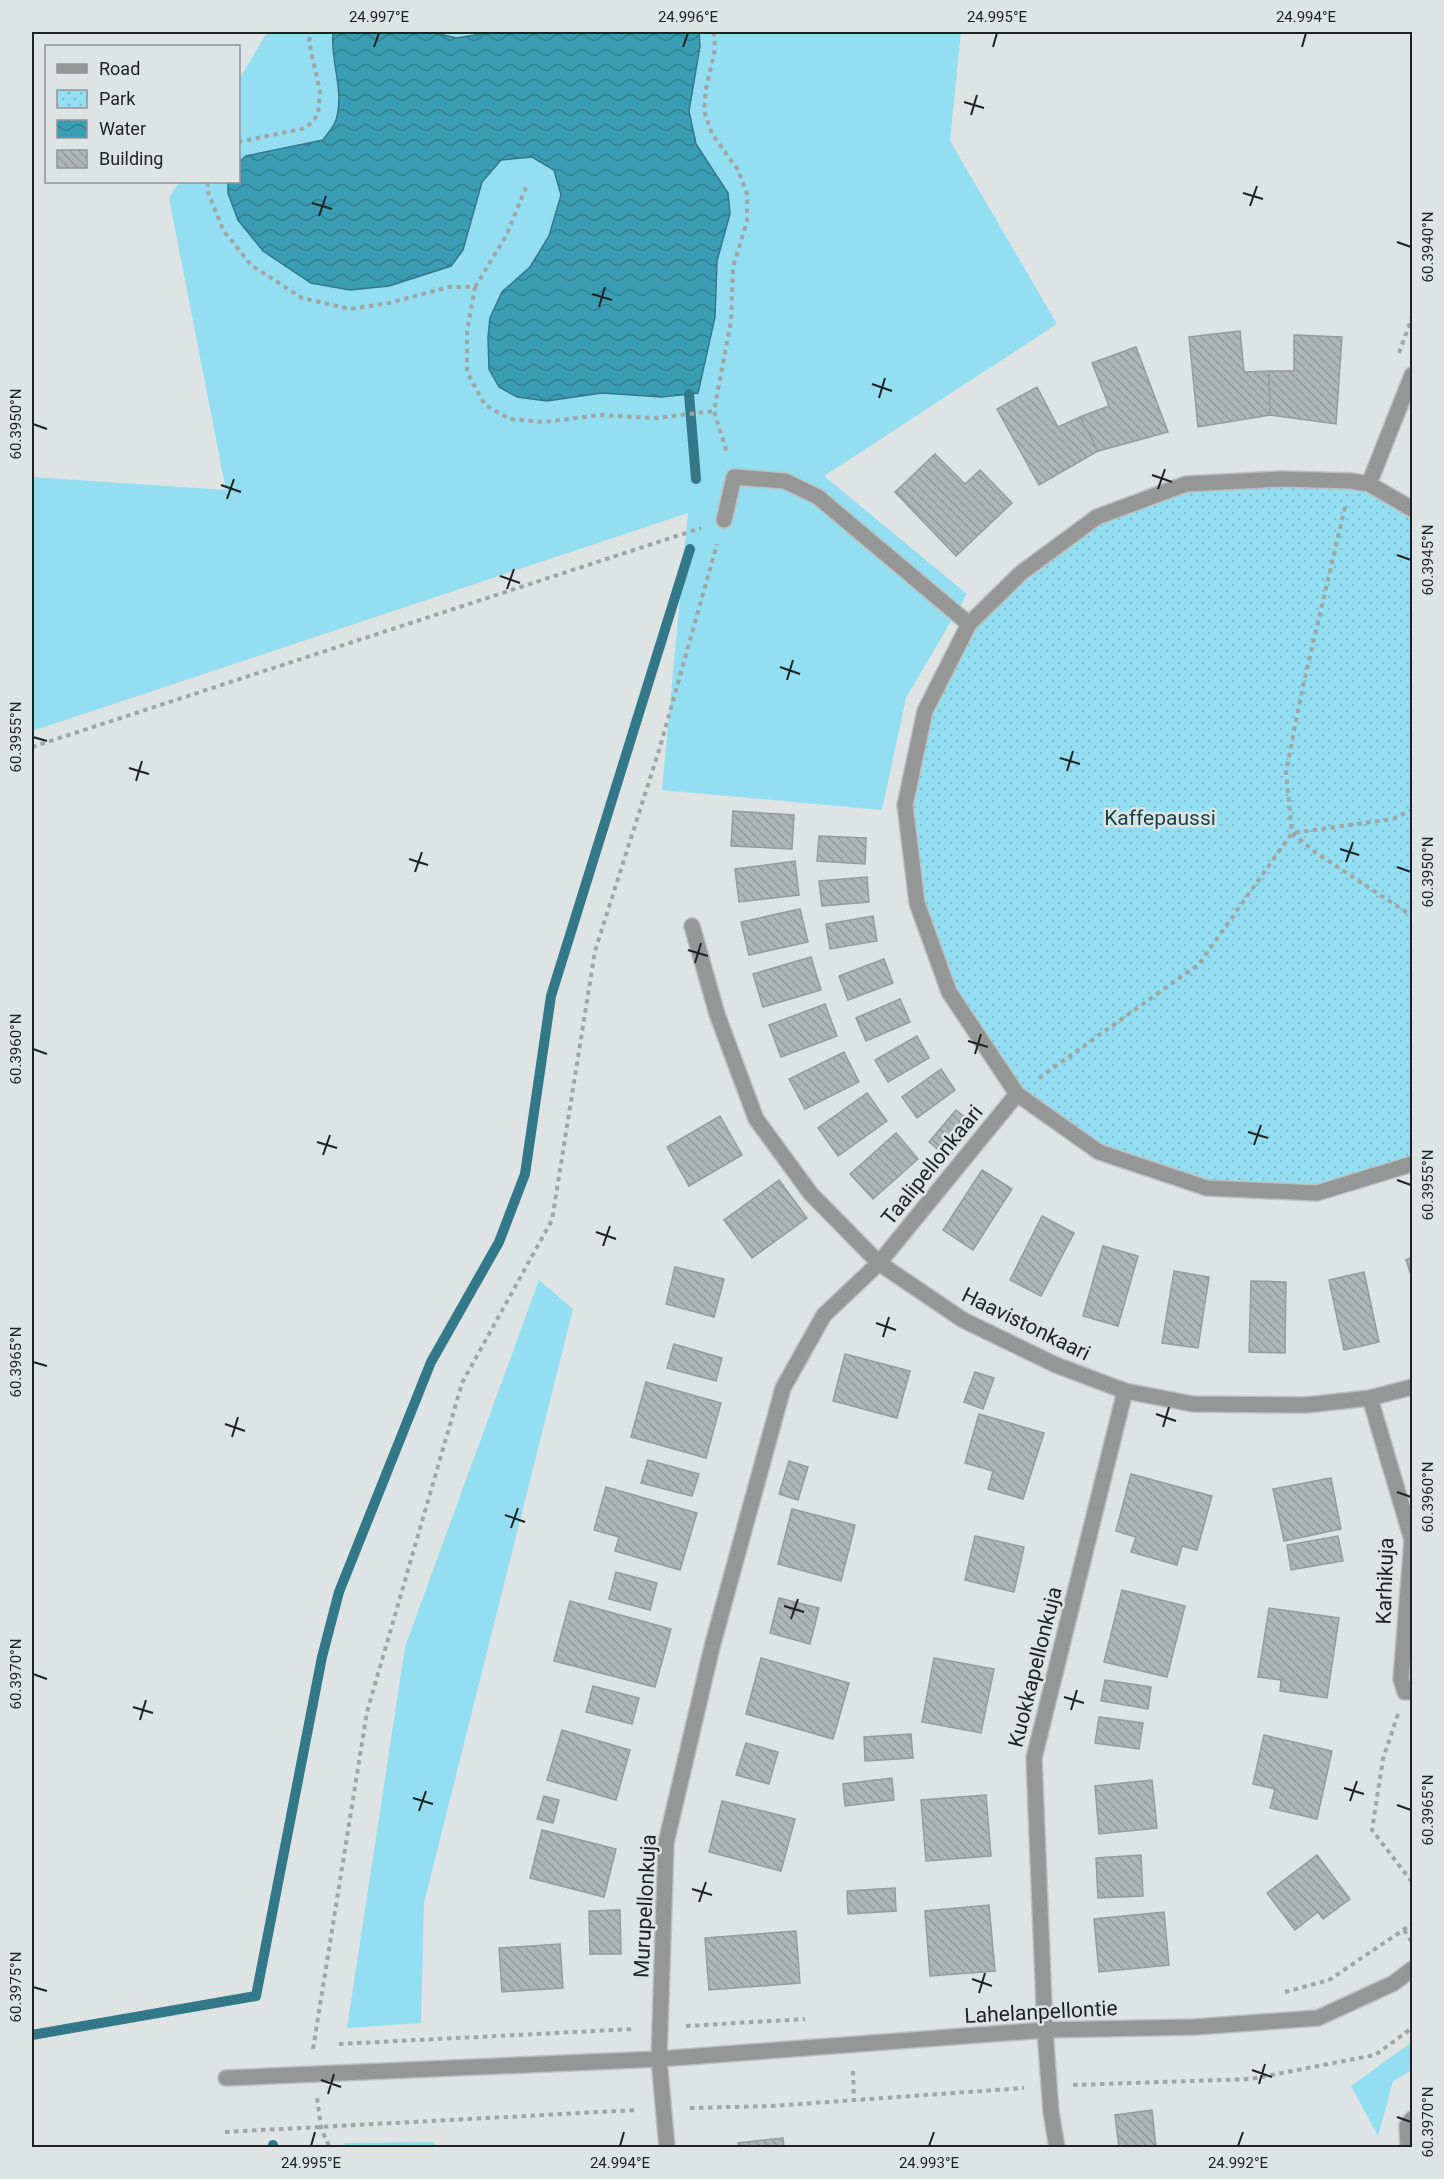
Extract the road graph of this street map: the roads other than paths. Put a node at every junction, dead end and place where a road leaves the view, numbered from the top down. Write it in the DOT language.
graph roads {
  1 [pos="1413,375"];
  2 [pos="1369,484"];
  3 [pos="1413,509"];
  4 [pos="724,520"];
  5 [pos="969,624"];
  6 [pos="692,926"];
  7 [pos="1017,1094"];
  8 [pos="1413,1164"];
  9 [pos="879,1263"];
  10 [pos="1413,1387"];
  11 [pos="1125,1391"];
  12 [pos="1371,1398"];
  13 [pos="1409,1692"];
  14 [pos="1413,1969"];
  15 [pos="1045,2030"];
  16 [pos="659,2059"];
  17 [pos="226,2078"];
  18 [pos="1413,2119"];
  19 [pos="667,2148"];
  20 [pos="1057,2148"];
  21 [pos="1408,2148"];
  1 -- 2 [label="street"];
  2 -- 3 [label="street"];
  2 -- 5 [label="street"];
  4 -- 5 [label="street"];
  5 -- 7 [label="street"];
  6 -- 9 [label="street, Haavistonkaari"];
  7 -- 8 [label="street"];
  7 -- 9 [label="street, Taalipellonkaari"];
  9 -- 11 [label="street, Haavistonkaari"];
  9 -- 16 [label="street, Murupellonkuja"];
  10 -- 12 [label="street, Haavistonkaari"];
  11 -- 12 [label="street, Haavistonkaari"];
  11 -- 15 [label="street, Kuokkapellonkuja"];
  12 -- 13 [label="street, Karhikuja"];
  14 -- 15 [label="street, Lahelanpellontie"];
  15 -- 16 [label="street, Lahelanpellontie"];
  15 -- 20 [label="street, Kuokkapellonkuja"];
  16 -- 17 [label="street"];
  16 -- 19 [label="street, Murupellonkuja"];
  18 -- 21 [label="street"];
}
